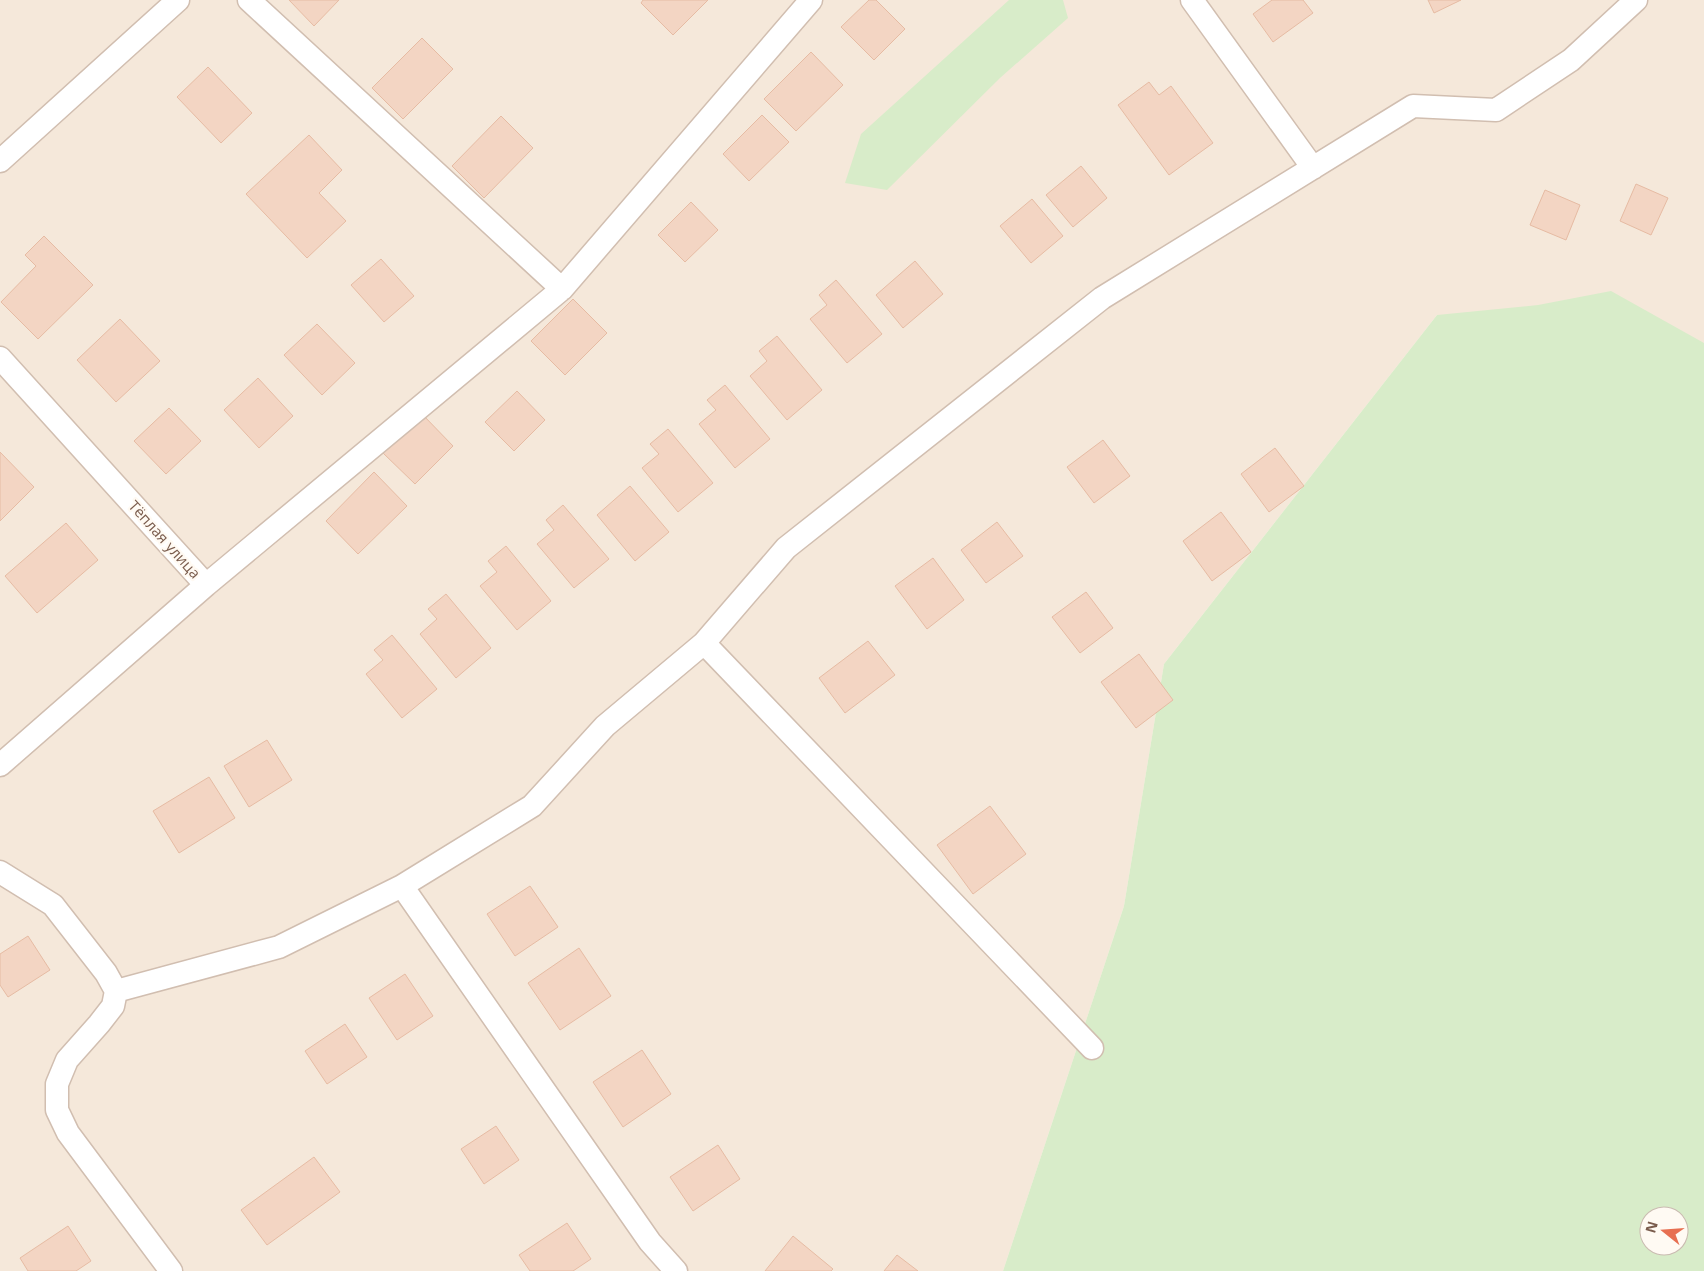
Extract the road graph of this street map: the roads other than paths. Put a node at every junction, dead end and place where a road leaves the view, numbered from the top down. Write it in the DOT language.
graph roads {
  1 [pos="178,0"];
  2 [pos="249,0"];
  3 [pos="1192,0"];
  4 [pos="1636,0"];
  5 [pos="806,2"];
  6 [pos="0,161"];
  7 [pos="1314,168"];
  8 [pos="562,289"];
  9 [pos="0,358"];
  10 [pos="206,585"];
  11 [pos="704,643"];
  12 [pos="0,766"];
  13 [pos="0,872"];
  14 [pos="402,886"];
  15 [pos="116,991"];
  16 [pos="1092,1048"];
  17 [pos="170,1271"];
  18 [pos="676,1271"];
  1 -- 6 [label="street"];
  2 -- 8 [label="street"];
  3 -- 7 [label="street"];
  4 -- 7 [label="street"];
  5 -- 8 [label="street"];
  7 -- 11 [label="street"];
  8 -- 10 [label="street"];
  9 -- 10 [label="street, Тёплая улица"];
  10 -- 12 [label="street, Тёплая улица"];
  11 -- 14 [label="street"];
  11 -- 16 [label="street"];
  13 -- 15 [label="street"];
  14 -- 15 [label="street"];
  14 -- 18 [label="street"];
  15 -- 17 [label="street"];
}
